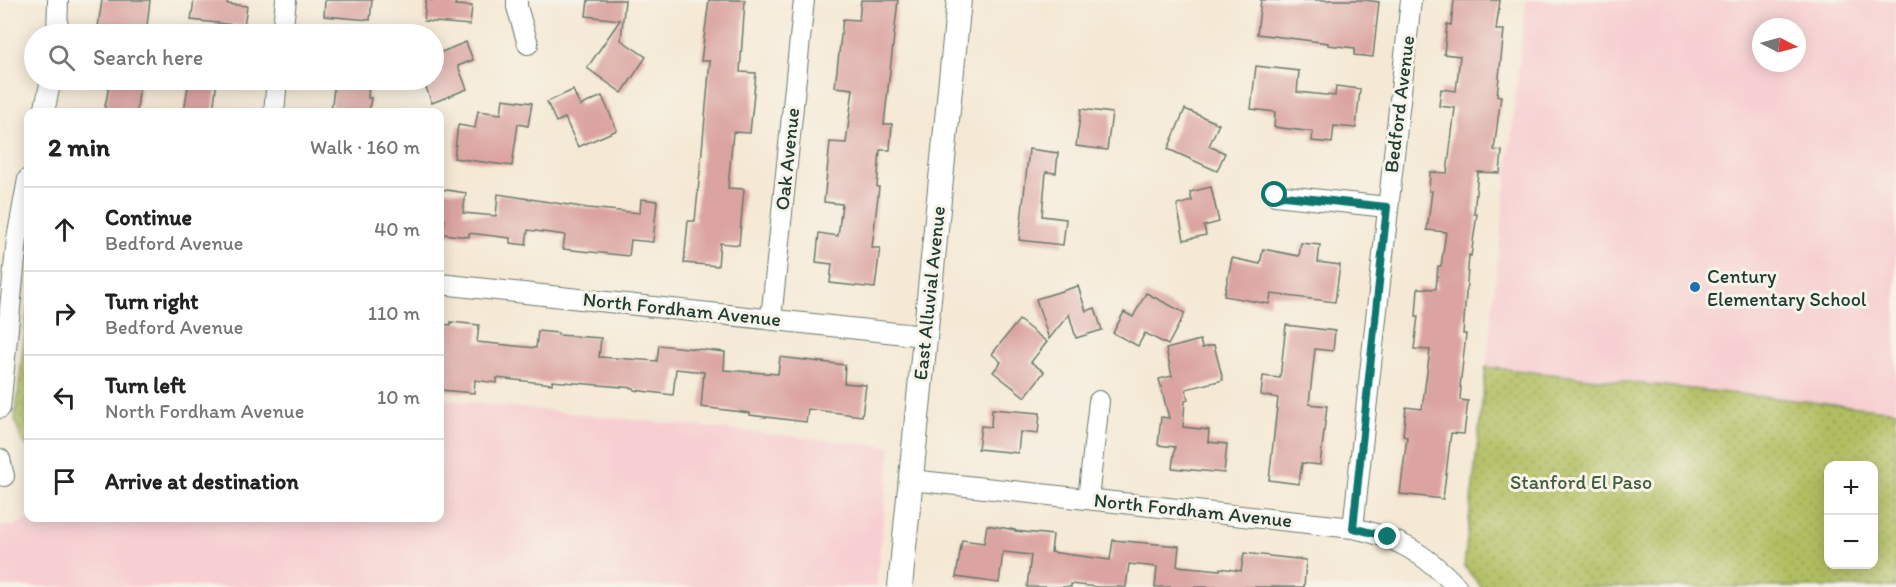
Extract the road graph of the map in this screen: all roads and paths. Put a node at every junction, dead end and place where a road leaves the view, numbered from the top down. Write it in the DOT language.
graph roads {
  1 [pos="58,0"];
  2 [pos="286,0"];
  3 [pos="517,0"];
  4 [pos="804,0"];
  5 [pos="959,0"];
  6 [pos="1410,0"];
  7 [pos="57,24"];
  8 [pos="283,24"];
  9 [pos="528,44"];
  10 [pos="49,90"];
  11 [pos="276,90"];
  12 [pos="45,108"];
  13 [pos="274,108"];
  14 [pos="1275,195"];
  15 [pos="1387,207"];
  16 [pos="23,240"];
  17 [pos="444,284"];
  18 [pos="771,319"];
  19 [pos="924,336"];
  20 [pos="1099,401"];
  21 [pos="0,408"];
  22 [pos="912,480"];
  23 [pos="1088,499"];
  24 [pos="1353,528"];
  25 [pos="900,587"];
  26 [pos="1457,587"];
  1 -- 7 [label="street"];
  2 -- 8 [label="street"];
  3 -- 9 [label="street"];
  4 -- 18 [label="street, Oak Avenue"];
  5 -- 19 [label="street, East Alluvial Avenue"];
  6 -- 15 [label="street, Bedford Avenue"];
  10 -- 12 [label="street"];
  11 -- 13 [label="street"];
  14 -- 15 [label="street"];
  15 -- 24 [label="street, Bedford Avenue"];
  16 -- 21 [label="street"];
  17 -- 18 [label="street, North Fordham Avenue"];
  18 -- 19 [label="street, North Fordham Avenue"];
  19 -- 22 [label="street, East Alluvial Avenue"];
  20 -- 23 [label="street"];
  22 -- 23 [label="street, North Fordham Avenue"];
  22 -- 25 [label="street, East Alluvial Avenue"];
  23 -- 24 [label="street, North Fordham Avenue"];
  24 -- 26 [label="street, North Fordham Avenue"];
}
